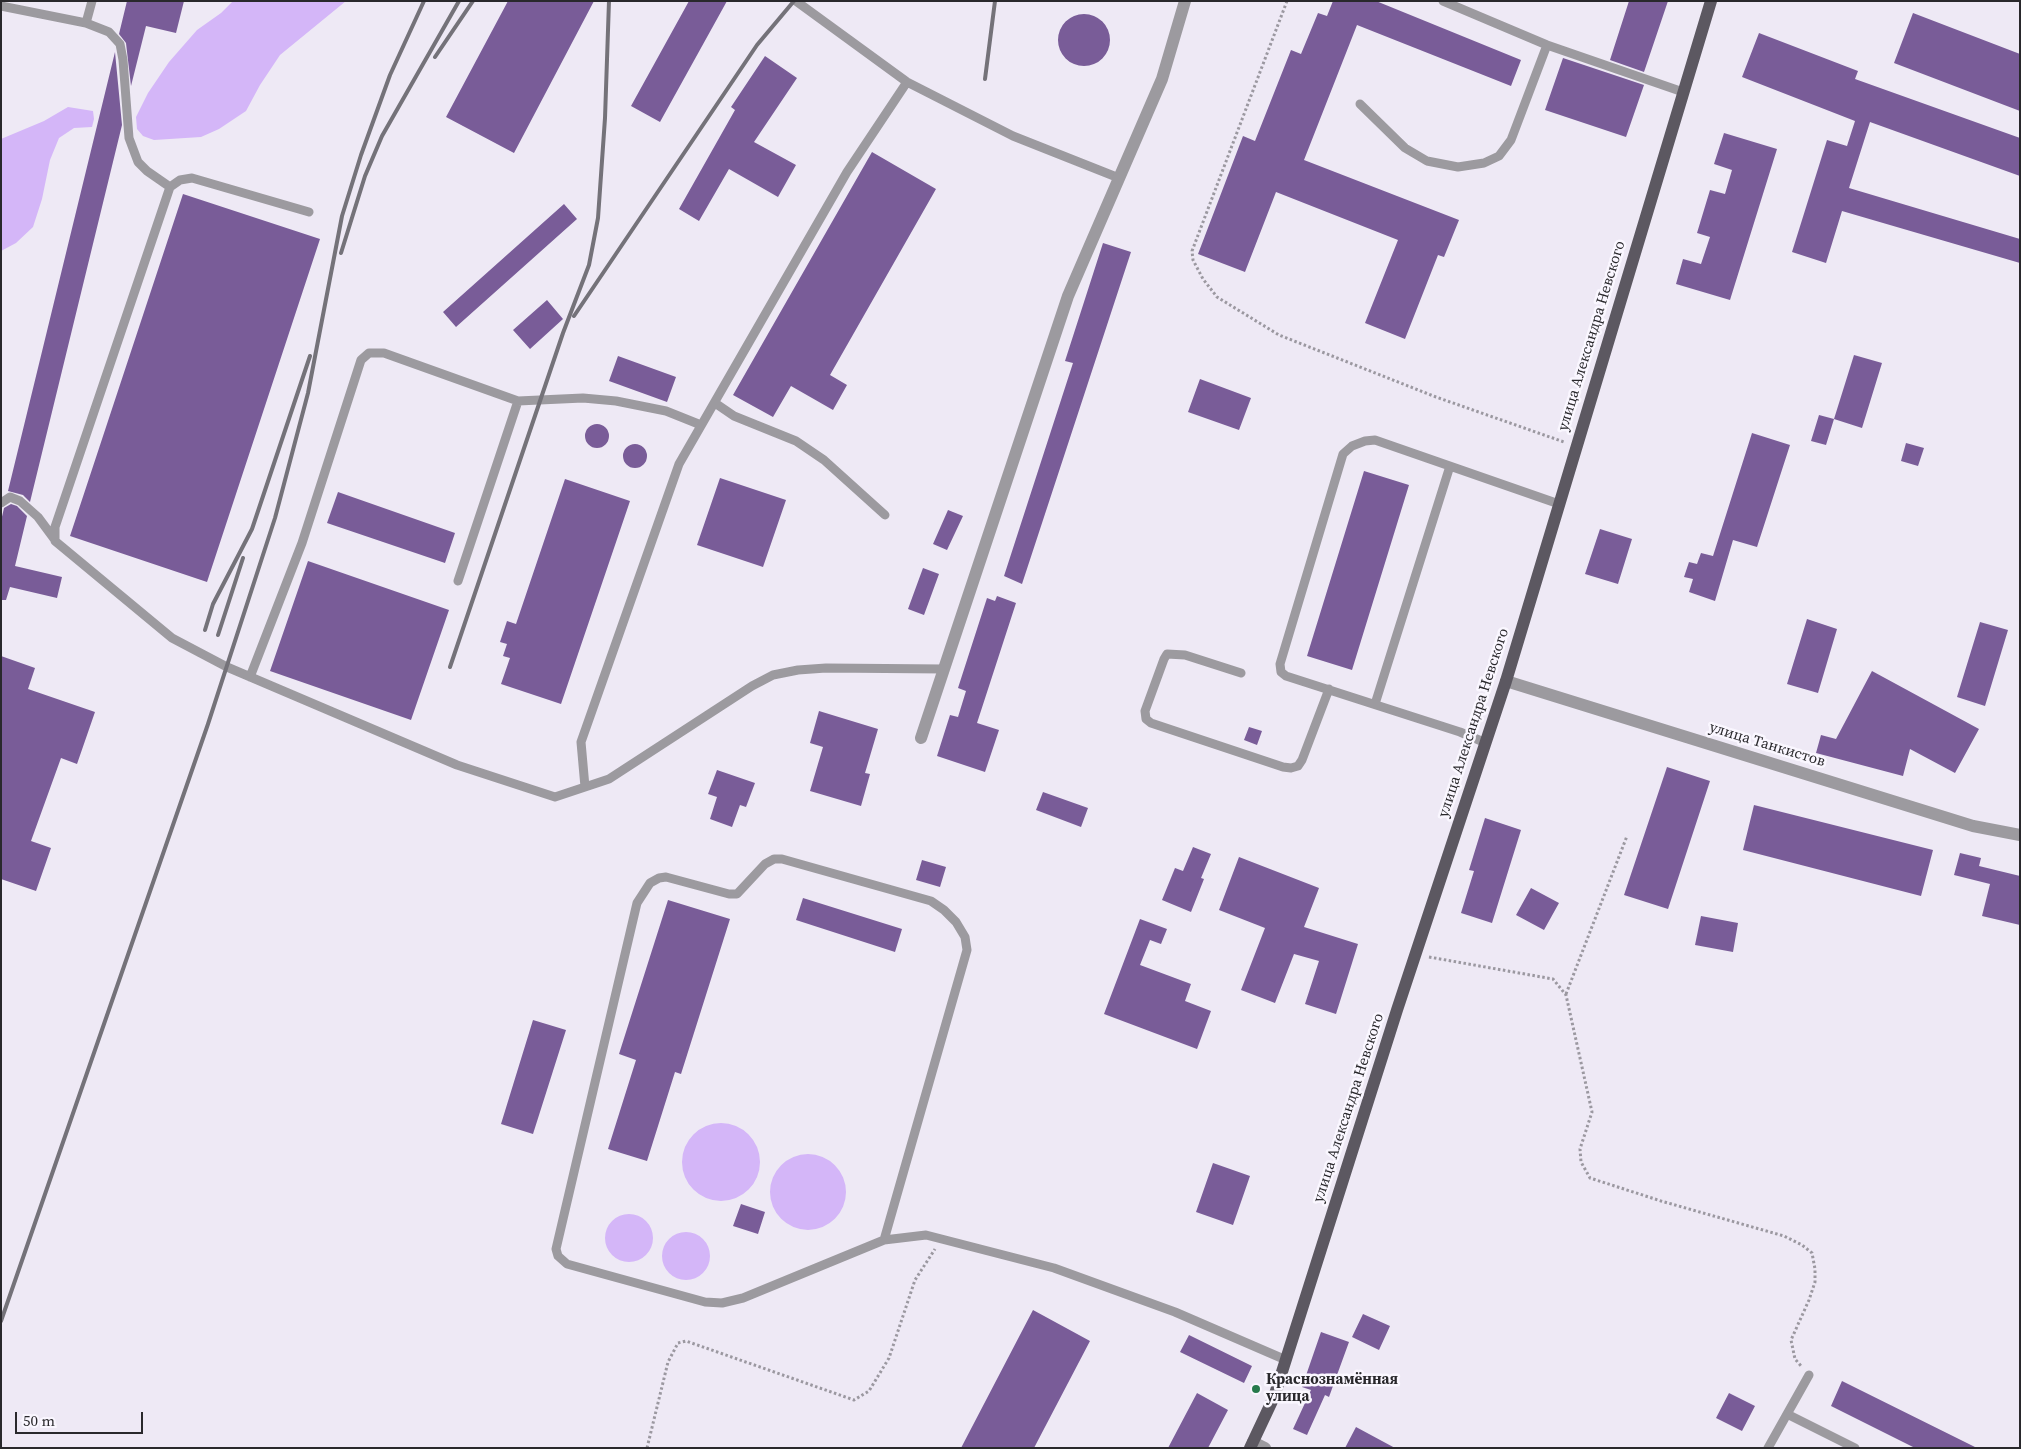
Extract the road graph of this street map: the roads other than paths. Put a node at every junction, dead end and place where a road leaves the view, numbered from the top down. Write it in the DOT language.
graph roads {
  1 [pos="92,1"];
  2 [pos="796,1"];
  3 [pos="1185,1"];
  4 [pos="1443,1"];
  5 [pos="1711,1"];
  6 [pos="1,6"];
  7 [pos="86,23"];
  8 [pos="1547,45"];
  9 [pos="907,82"];
  10 [pos="1683,92"];
  11 [pos="1360,104"];
  12 [pos="1119,178"];
  13 [pos="170,187"];
  14 [pos="309,212"];
  15 [pos="518,401"];
  16 [pos="715,402"];
  17 [pos="702,425"];
  18 [pos="1450,466"];
  19 [pos="1,503"];
  20 [pos="1559,504"];
  21 [pos="885,515"];
  22 [pos="55,541"];
  23 [pos="458,581"];
  24 [pos="944,669"];
  25 [pos="1241,673"];
  26 [pos="250,677"];
  27 [pos="1506,681"];
  28 [pos="1329,689"];
  29 [pos="1375,704"];
  30 [pos="921,738"];
  31 [pos="1486,743"];
  32 [pos="585,787"];
  33 [pos="2020,835"];
  34 [pos="884,1240"];
  35 [pos="1286,1360"];
  36 [pos="1809,1375"];
  37 [pos="1787,1414"];
  38 [pos="1256,1446"];
  39 [pos="1768,1448"];
  40 [pos="1855,1448"];
  1 -- 7 [label="lane"];
  2 -- 9 [label="lane"];
  3 -- 12 [label="street"];
  4 -- 8 [label="lane"];
  5 -- 10 [label="main road, улица Александра Невского"];
  6 -- 7 [label="lane"];
  7 -- 13 [label="lane"];
  8 -- 10 [label="lane"];
  8 -- 11 [label="lane"];
  9 -- 12 [label="lane"];
  9 -- 16 [label="lane"];
  10 -- 20 [label="main road, улица Александра Невского"];
  12 -- 24 [label="street"];
  13 -- 14 [label="lane"];
  13 -- 22 [label="lane"];
  15 -- 17 [label="lane"];
  15 -- 23 [label="lane"];
  15 -- 26 [label="lane"];
  16 -- 17 [label="lane"];
  16 -- 21 [label="lane"];
  17 -- 32 [label="lane"];
  18 -- 20 [label="lane"];
  18 -- 28 [label="lane"];
  18 -- 29 [label="lane"];
  19 -- 22 [label="lane"];
  20 -- 27 [label="main road, улица Александра Невского"];
  22 -- 26 [label="lane"];
  24 -- 30 [label="street"];
  24 -- 32 [label="lane"];
  25 -- 28 [label="lane"];
  26 -- 32 [label="lane"];
  27 -- 31 [label="main road, улица Александра Невского"];
  27 -- 33 [label="street, улица Танкистов"];
  28 -- 29 [label="lane"];
  29 -- 31 [label="lane"];
  31 -- 35 [label="main road, улица Александра Невского"];
  34 -- 34 [label="lane"];
  34 -- 35 [label="lane"];
  35 -- 38 [label="main road, улица Александра Невского"];
  36 -- 37 [label="lane"];
  37 -- 39 [label="lane"];
  37 -- 40 [label="lane"];
}
